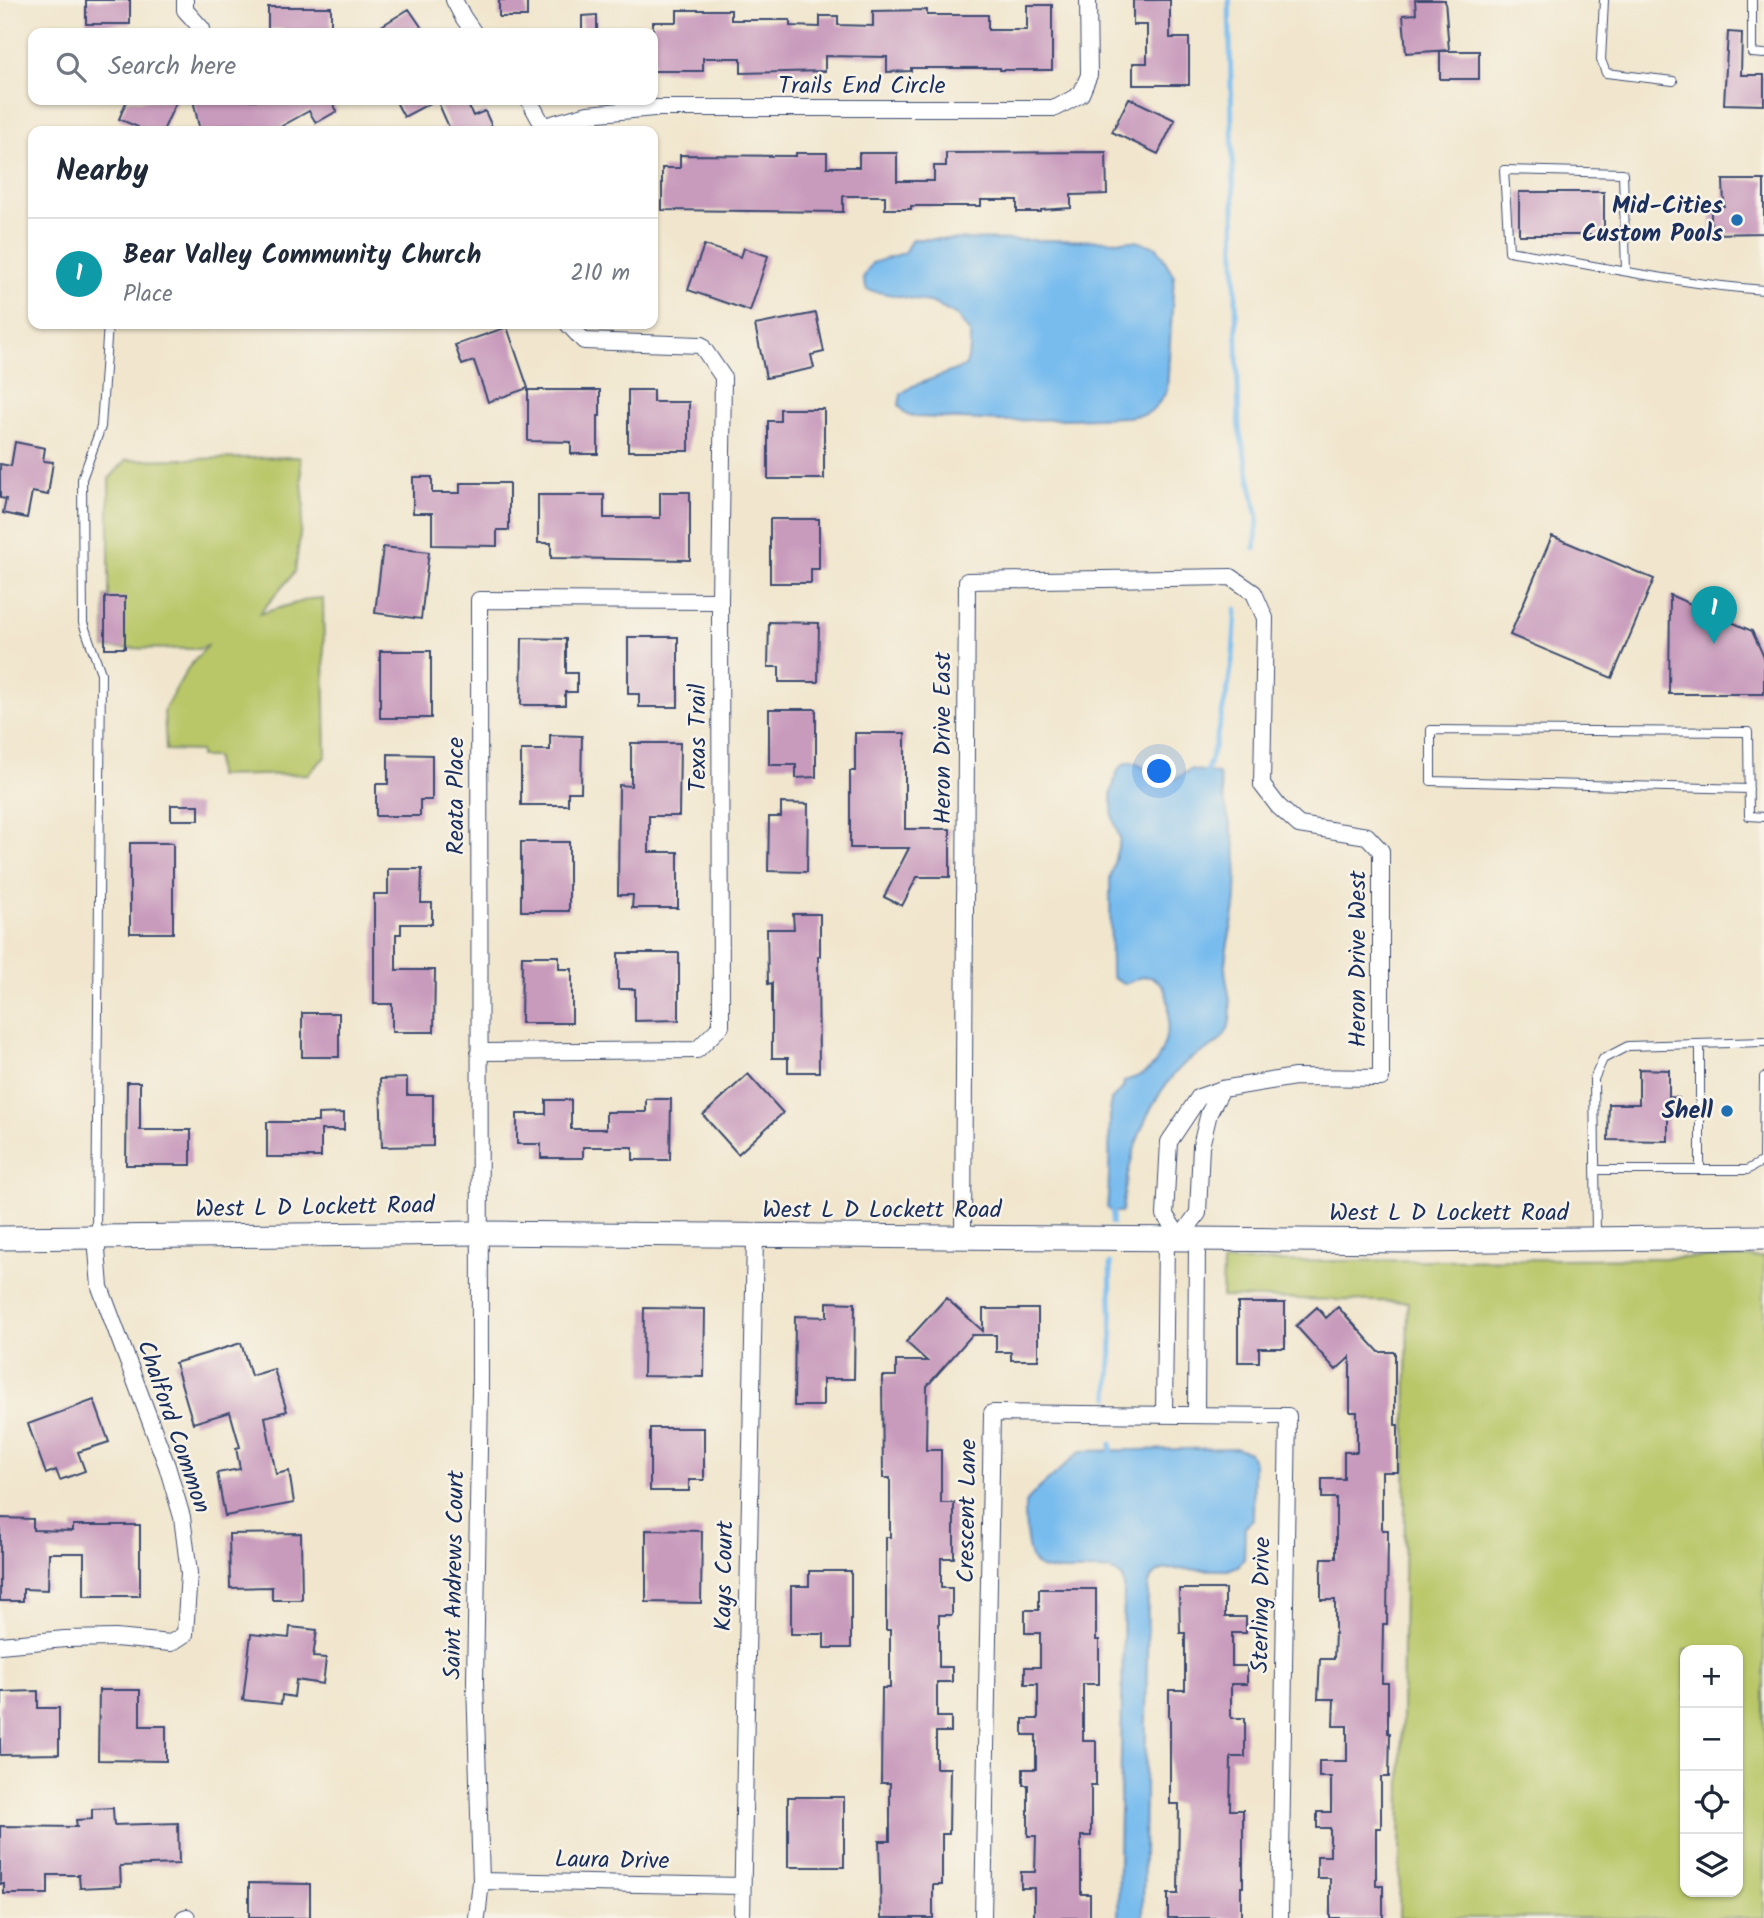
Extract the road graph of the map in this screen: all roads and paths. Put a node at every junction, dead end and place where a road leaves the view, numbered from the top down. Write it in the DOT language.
graph roads {
  1 [pos="185,0"];
  2 [pos="454,0"];
  3 [pos="1088,0"];
  4 [pos="1604,0"];
  5 [pos="1752,0"];
  6 [pos="201,28"];
  7 [pos="471,28"];
  8 [pos="1764,54"];
  9 [pos="1673,80"];
  10 [pos="532,105"];
  11 [pos="544,126"];
  12 [pos="554,126"];
  13 [pos="1626,271"];
  14 [pos="1764,290"];
  15 [pos="108,329"];
  16 [pos="573,329"];
  17 [pos="1254,593"];
  18 [pos="720,601"];
  19 [pos="1749,789"];
  20 [pos="1764,817"];
  21 [pos="1764,1042"];
  22 [pos="1700,1044"];
  23 [pos="479,1052"];
  24 [pos="1764,1077"];
  25 [pos="1222,1089"];
  26 [pos="1595,1170"];
  27 [pos="1700,1170"];
  28 [pos="479,1233"];
  29 [pos="754,1236"];
  30 [pos="962,1236"];
  31 [pos="96,1237"];
  32 [pos="1764,1237"];
  33 [pos="0,1238"];
  34 [pos="1181,1238"];
  35 [pos="1596,1239"];
  36 [pos="1164,1415"];
  37 [pos="1196,1415"];
  38 [pos="0,1645"];
  39 [pos="481,1881"];
  40 [pos="743,1886"];
  41 [pos="477,1918"];
  42 [pos="742,1918"];
  43 [pos="983,1918"];
  44 [pos="1280,1918"];
  1 -- 6 [label="street"];
  2 -- 7 [label="street"];
  3 -- 12 [label="street, Trails End Circle"];
  4 -- 9 [label="lane"];
  5 -- 8 [label="lane"];
  10 -- 11 [label="street"];
  13 -- 13 [label="lane"];
  13 -- 14 [label="lane"];
  15 -- 31 [label="lane"];
  16 -- 18 [label="street, Texas Trail"];
  17 -- 25 [label="street, Heron Drive West"];
  17 -- 30 [label="street, Heron Drive East"];
  18 -- 23 [label="street, Texas Trail"];
  18 -- 23 [label="street, Reata Place"];
  19 -- 19 [label="lane"];
  19 -- 20 [label="lane"];
  21 -- 22 [label="lane"];
  22 -- 26 [label="lane"];
  22 -- 27 [label="lane"];
  23 -- 28 [label="street, Reata Place"];
  24 -- 27 [label="lane"];
  25 -- 34 [label="street"];
  25 -- 34 [label="street, Heron Drive West"];
  26 -- 27 [label="lane"];
  26 -- 35 [label="lane"];
  28 -- 29 [label="main road, West L D Lockett Road"];
  28 -- 31 [label="main road, West L D Lockett Road"];
  28 -- 39 [label="street, Saint Andrews Court"];
  29 -- 30 [label="main road, West L D Lockett Road"];
  29 -- 40 [label="street, Kays Court"];
  30 -- 34 [label="main road, West L D Lockett Road"];
  31 -- 33 [label="main road, West L D Lockett Road"];
  31 -- 38 [label="street, Chalford Common"];
  32 -- 35 [label="main road, West L D Lockett Road"];
  34 -- 35 [label="main road, West L D Lockett Road"];
  34 -- 36 [label="street"];
  34 -- 37 [label="street"];
  36 -- 37 [label="street, Sterling Drive"];
  36 -- 43 [label="street, Crescent Lane"];
  37 -- 44 [label="street, Sterling Drive"];
  39 -- 40 [label="street, Laura Drive"];
  39 -- 41 [label="street, Saint Andrews Court"];
  40 -- 42 [label="street, Kays Court"];
}
